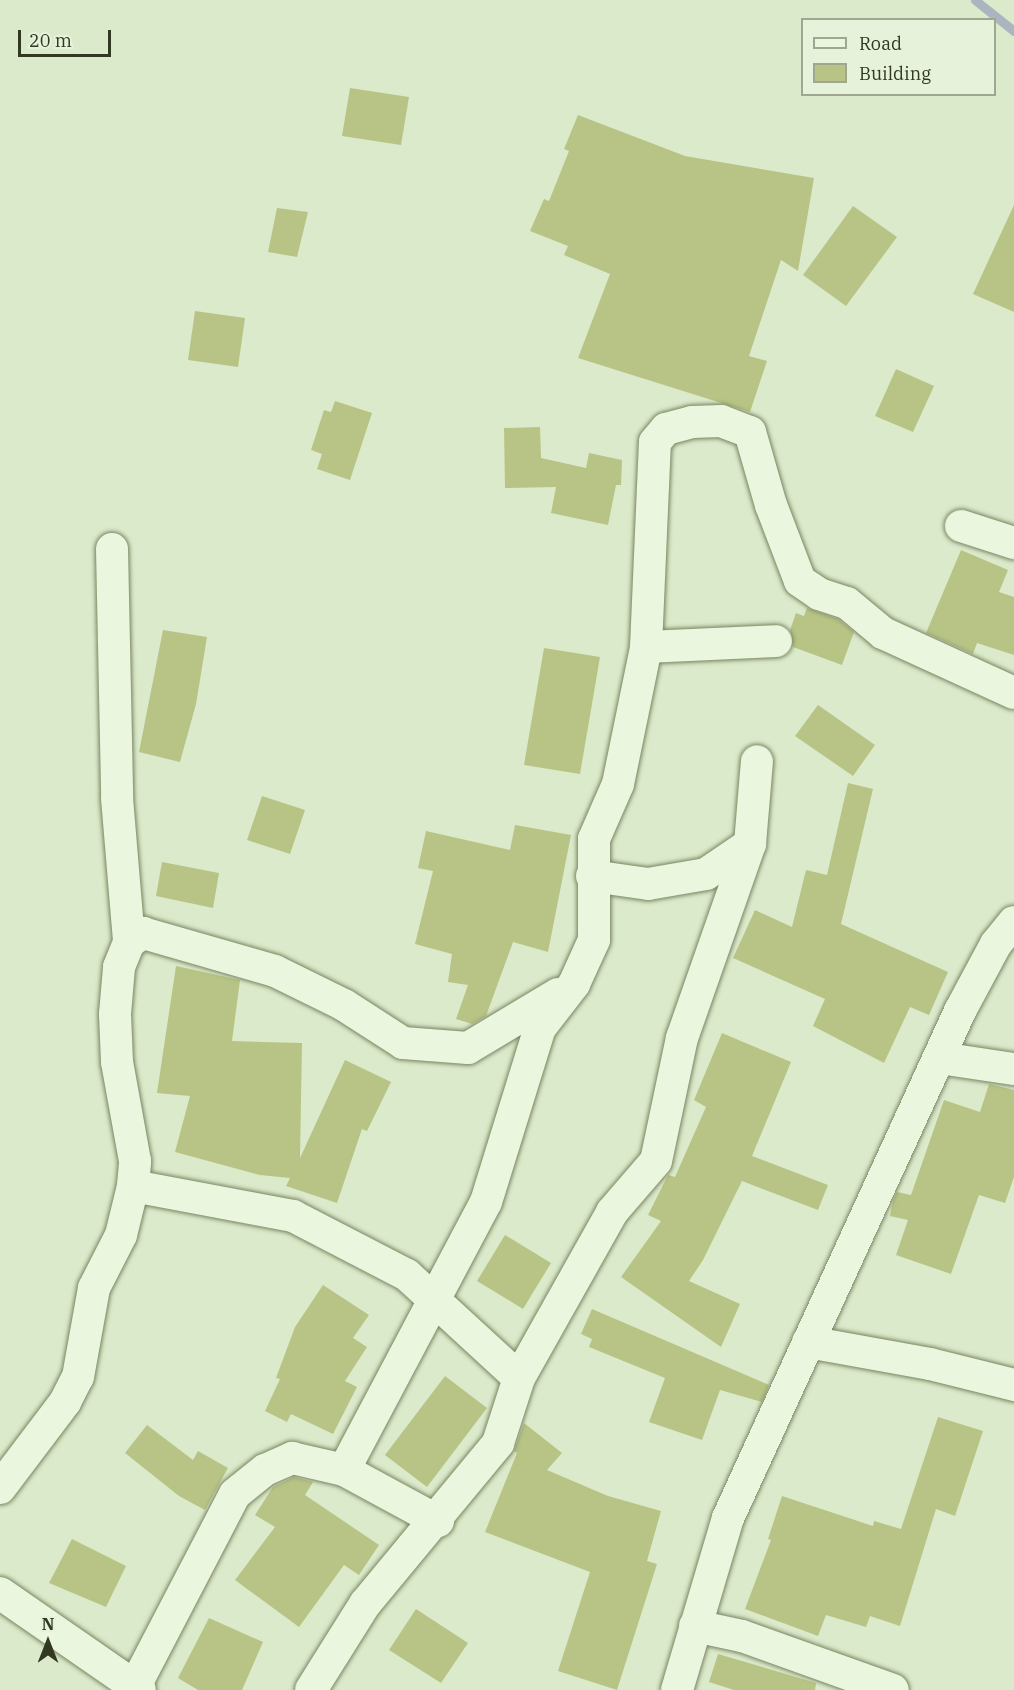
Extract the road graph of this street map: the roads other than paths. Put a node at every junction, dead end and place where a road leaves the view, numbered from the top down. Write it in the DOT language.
graph roads {
  1 [pos="962,526"];
  2 [pos="1014,543"];
  3 [pos="112,549"];
  4 [pos="776,641"];
  5 [pos="646,646"];
  6 [pos="1014,693"];
  7 [pos="757,761"];
  8 [pos="750,844"];
  9 [pos="592,876"];
  10 [pos="1014,922"];
  11 [pos="129,942"];
  12 [pos="574,984"];
  13 [pos="940,1058"];
  14 [pos="1014,1069"];
  15 [pos="133,1186"];
  16 [pos="436,1298"];
  17 [pos="808,1342"];
  18 [pos="519,1378"];
  19 [pos="1014,1385"];
  20 [pos="344,1470"];
  21 [pos="0,1488"];
  22 [pos="438,1521"];
  23 [pos="0,1593"];
  24 [pos="695,1626"];
  25 [pos="138,1688"];
  26 [pos="311,1690"];
  27 [pos="676,1690"];
  28 [pos="893,1690"];
  1 -- 2 [label="street"];
  3 -- 11 [label="street"];
  4 -- 5 [label="street"];
  5 -- 6 [label="street"];
  5 -- 9 [label="street"];
  7 -- 8 [label="street"];
  8 -- 9 [label="street"];
  8 -- 18 [label="street"];
  9 -- 12 [label="street"];
  10 -- 13 [label="street"];
  11 -- 12 [label="street"];
  11 -- 15 [label="street"];
  12 -- 16 [label="street"];
  13 -- 14 [label="street"];
  13 -- 17 [label="street"];
  15 -- 16 [label="street"];
  15 -- 21 [label="street"];
  16 -- 18 [label="street"];
  16 -- 20 [label="street"];
  17 -- 19 [label="street"];
  17 -- 24 [label="street"];
  18 -- 22 [label="street"];
  20 -- 22 [label="street"];
  20 -- 25 [label="street"];
  22 -- 26 [label="street"];
  23 -- 25 [label="street"];
  24 -- 27 [label="street"];
  24 -- 28 [label="street"];
}
